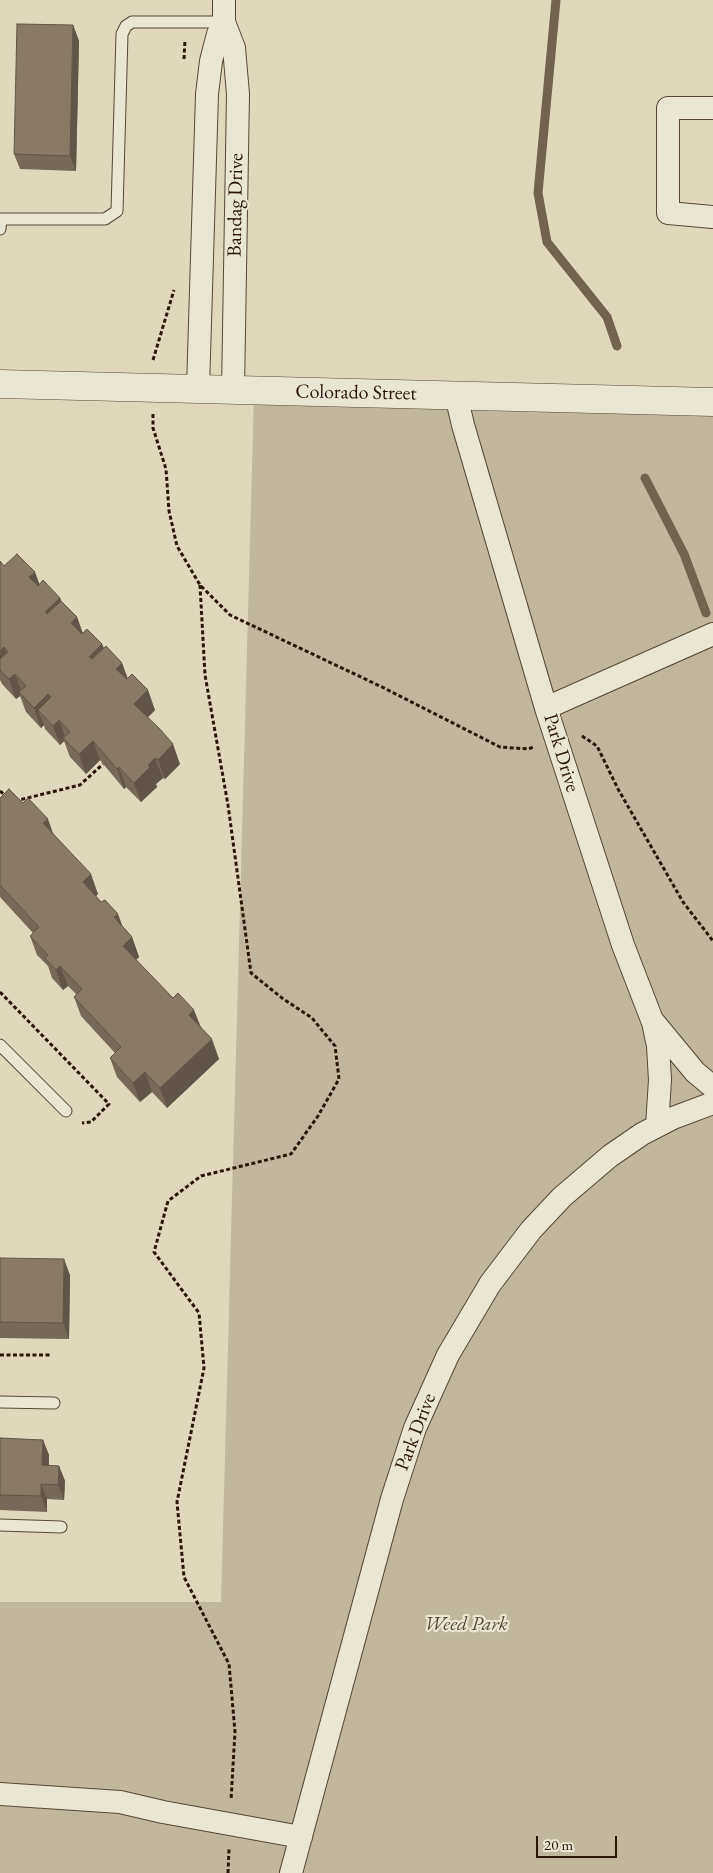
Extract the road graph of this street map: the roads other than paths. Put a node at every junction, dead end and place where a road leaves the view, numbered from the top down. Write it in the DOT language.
graph roads {
  1 [pos="224,11"];
  2 [pos="713,108"];
  3 [pos="713,217"];
  4 [pos="0,229"];
  5 [pos="0,384"];
  6 [pos="198,388"];
  7 [pos="233,390"];
  8 [pos="456,395"];
  9 [pos="713,402"];
  10 [pos="713,634"];
  11 [pos="546,708"];
  12 [pos="652,1020"];
  13 [pos="0,1045"];
  14 [pos="713,1087"];
  15 [pos="713,1103"];
  16 [pos="66,1111"];
  17 [pos="657,1126"];
  18 [pos="0,1402"];
  19 [pos="54,1403"];
  20 [pos="0,1525"];
  21 [pos="61,1527"];
  22 [pos="0,1794"];
  23 [pos="301,1837"];
  24 [pos="291,1873"];
  1 -- 4 [label="lane"];
  1 -- 6 [label="street, Bandag Drive"];
  1 -- 7 [label="street, Bandag Drive"];
  2 -- 3 [label="street"];
  5 -- 6 [label="street, Colorado Street"];
  6 -- 7 [label="street, Colorado Street"];
  7 -- 8 [label="street, Colorado Street"];
  8 -- 9 [label="street, Colorado Street"];
  8 -- 11 [label="street, Park Drive"];
  10 -- 11 [label="street"];
  11 -- 12 [label="street, Park Drive"];
  12 -- 14 [label="street, Park Drive"];
  12 -- 17 [label="street"];
  13 -- 16 [label="lane"];
  15 -- 17 [label="street, Park Drive"];
  17 -- 23 [label="street, Park Drive"];
  18 -- 19 [label="lane"];
  20 -- 21 [label="lane"];
  22 -- 23 [label="street"];
  23 -- 24 [label="street, Park Drive"];
}
